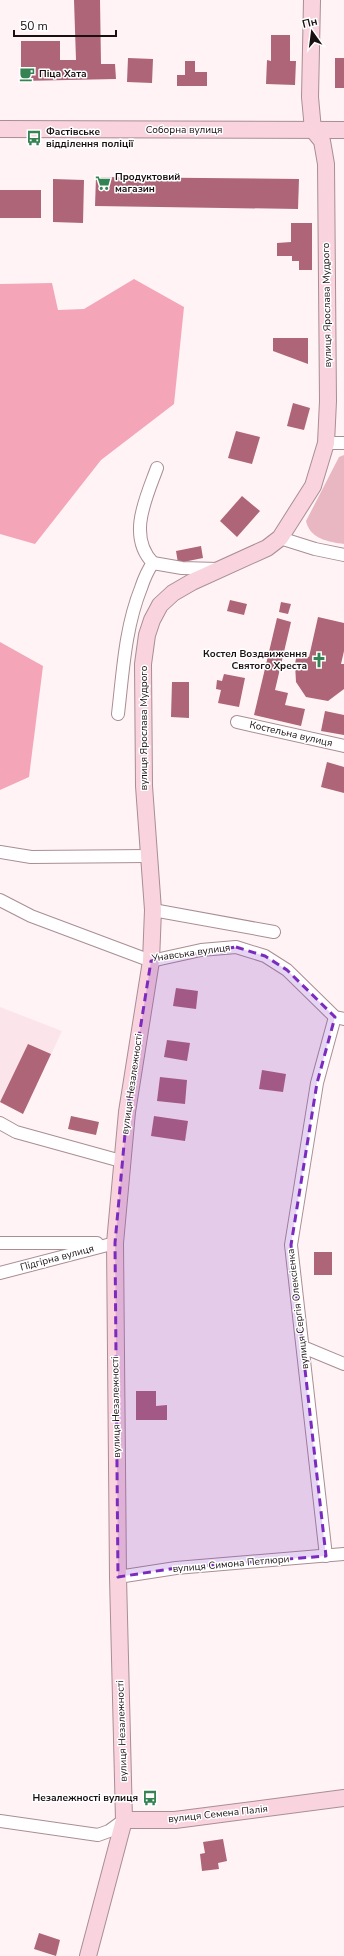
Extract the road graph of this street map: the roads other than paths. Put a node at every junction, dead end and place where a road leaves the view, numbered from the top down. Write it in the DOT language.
graph roads {
  1 [pos="312,0"];
  2 [pos="0,129"];
  3 [pos="313,130"];
  4 [pos="344,130"];
  5 [pos="326,443"];
  6 [pos="344,443"];
  7 [pos="157,468"];
  8 [pos="280,538"];
  9 [pos="344,555"];
  10 [pos="153,563"];
  11 [pos="223,568"];
  12 [pos="118,714"];
  13 [pos="237,722"];
  14 [pos="344,746"];
  15 [pos="0,852"];
  16 [pos="148,856"];
  17 [pos="0,900"];
  18 [pos="153,910"];
  19 [pos="274,932"];
  20 [pos="151,961"];
  21 [pos="340,1018"];
  22 [pos="0,1123"];
  23 [pos="121,1161"];
  24 [pos="0,1243"];
  25 [pos="115,1243"];
  26 [pos="0,1273"];
  27 [pos="303,1347"];
  28 [pos="344,1364"];
  29 [pos="344,1554"];
  30 [pos="326,1556"];
  31 [pos="118,1577"];
  32 [pos="344,1798"];
  33 [pos="124,1820"];
  34 [pos="0,1821"];
  35 [pos="88,1956"];
  1 -- 3 [label="street, вулиця Ярослава Мудрого"];
  2 -- 3 [label="street, Соборна вулиця"];
  3 -- 4 [label="street, Соборна вулиця"];
  3 -- 5 [label="street, вулиця Ярослава Мудрого"];
  5 -- 6 [label="street"];
  5 -- 8 [label="street, вулиця Ярослава Мудрого"];
  7 -- 10 [label="street"];
  8 -- 9 [label="street"];
  8 -- 11 [label="street, вулиця Ярослава Мудрого"];
  10 -- 11 [label="street, вулиця Ярослава Мудрого"];
  10 -- 12 [label="street, вулиця Ярослава Мудрого"];
  11 -- 16 [label="street, вулиця Ярослава Мудрого"];
  13 -- 14 [label="street, Костельна вулиця"];
  15 -- 16 [label="street"];
  16 -- 18 [label="street, вулиця Незалежності"];
  17 -- 20 [label="street, Унавська вулиця"];
  18 -- 19 [label="street"];
  18 -- 20 [label="street, вулиця Незалежності"];
  20 -- 21 [label="street, Унавська вулиця"];
  20 -- 23 [label="street, вулиця Незалежності"];
  21 -- 27 [label="street, вулиця Сергія Олексієнка"];
  22 -- 23 [label="street"];
  23 -- 25 [label="street, вулиця Незалежності"];
  24 -- 25 [label="street"];
  25 -- 26 [label="street, Підгірна вулиця"];
  25 -- 31 [label="street, вулиця Незалежності"];
  27 -- 28 [label="street"];
  27 -- 30 [label="street, вулиця Сергія Олексієнка"];
  29 -- 30 [label="street, вулиця Симона Петлюри"];
  30 -- 31 [label="street, вулиця Симона Петлюри"];
  31 -- 33 [label="street, вулиця Незалежності"];
  32 -- 33 [label="street, вулиця Семена Палія"];
  33 -- 34 [label="street"];
  33 -- 35 [label="street, вулиця Незалежності"];
}
